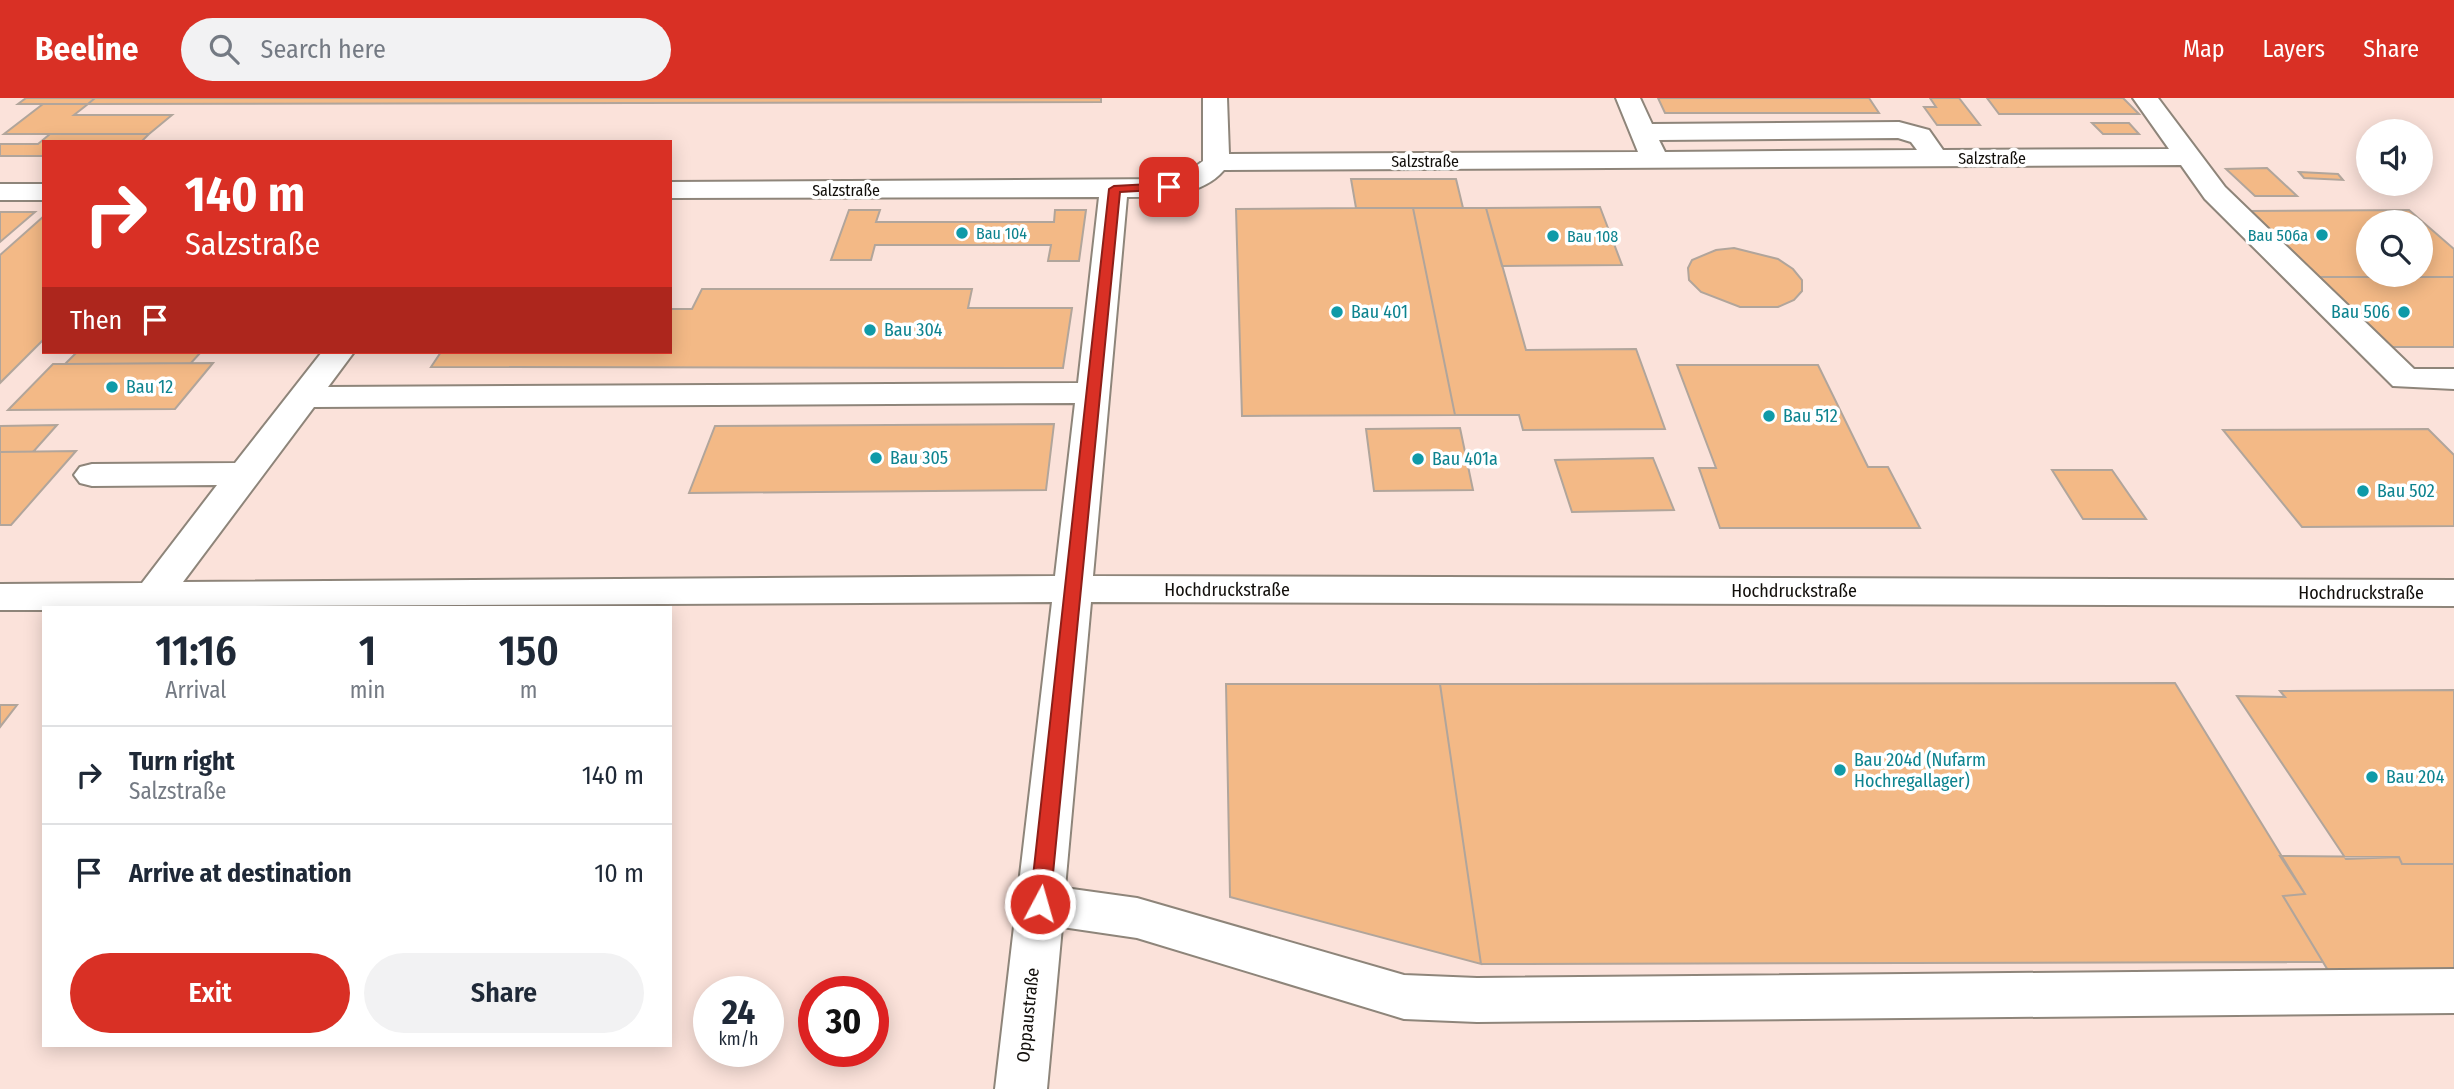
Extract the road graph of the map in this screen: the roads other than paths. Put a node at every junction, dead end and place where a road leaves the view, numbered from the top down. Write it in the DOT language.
graph roads {
  1 [pos="1215,98"];
  2 [pos="1628,98"];
  3 [pos="2145,98"];
  4 [pos="1643,132"];
  5 [pos="2188,157"];
  6 [pos="1936,159"];
  7 [pos="1656,160"];
  8 [pos="1216,162"];
  9 [pos="1114,189"];
  10 [pos="672,190"];
  11 [pos="0,192"];
  12 [pos="42,192"];
  13 [pos="336,354"];
  14 [pos="2454,379"];
  15 [pos="1093,393"];
  16 [pos="304,397"];
  17 [pos="246,474"];
  18 [pos="92,475"];
  19 [pos="1073,589"];
  20 [pos="2454,593"];
  21 [pos="153,596"];
  22 [pos="0,597"];
  23 [pos="415,601"];
  24 [pos="1040,904"];
  25 [pos="2454,991"];
  26 [pos="1021,1089"];
  1 -- 8 [label="street"];
  2 -- 4 [label="street"];
  3 -- 5 [label="street"];
  4 -- 6 [label="street"];
  4 -- 7 [label="street"];
  5 -- 6 [label="street, Salzstraße"];
  5 -- 14 [label="street"];
  6 -- 7 [label="street, Salzstraße"];
  7 -- 8 [label="street, Salzstraße"];
  8 -- 9 [label="street, Salzstraße"];
  9 -- 10 [label="street, Salzstraße"];
  9 -- 15 [label="street, Oppaustraße"];
  11 -- 12 [label="street"];
  13 -- 16 [label="street"];
  15 -- 16 [label="street"];
  15 -- 19 [label="street, Oppaustraße"];
  16 -- 17 [label="street"];
  17 -- 18 [label="street"];
  17 -- 21 [label="street"];
  19 -- 20 [label="street, Hochdruckstraße"];
  19 -- 23 [label="street, Hochdruckstraße"];
  19 -- 24 [label="street, Oppaustraße"];
  21 -- 22 [label="street, Hochdruckstraße"];
  21 -- 23 [label="street, Hochdruckstraße"];
  24 -- 25 [label="street"];
  24 -- 26 [label="street, Oppaustraße"];
}
